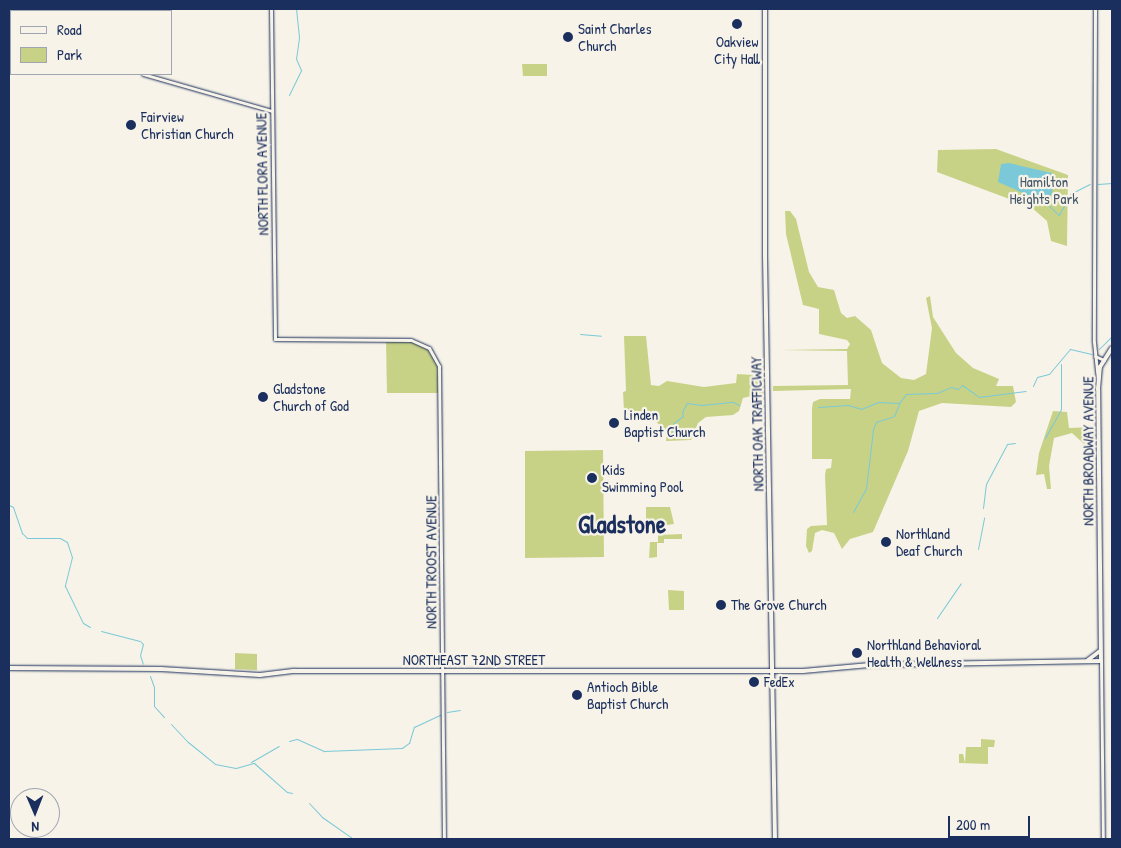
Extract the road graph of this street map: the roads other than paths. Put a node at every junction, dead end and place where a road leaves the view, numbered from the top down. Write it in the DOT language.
graph roads {
  1 [pos="271,9"];
  2 [pos="765,9"];
  3 [pos="1095,9"];
  4 [pos="146,75"];
  5 [pos="272,111"];
  6 [pos="429,348"];
  7 [pos="1112,348"];
  8 [pos="1095,356"];
  9 [pos="1104,360"];
  10 [pos="1098,378"];
  11 [pos="1101,650"];
  12 [pos="1086,661"];
  13 [pos="1101,661"];
  14 [pos="9,668"];
  15 [pos="772,670"];
  16 [pos="443,672"];
  17 [pos="444,839"];
  18 [pos="775,839"];
  19 [pos="1103,839"];
  1 -- 5 [label="street, NORTH FLORA AVENUE"];
  2 -- 15 [label="main road, NORTH OAK TRAFFICWAY"];
  3 -- 8 [label="street, NORTH BROADWAY AVENUE"];
  4 -- 5 [label="street"];
  5 -- 6 [label="street, NORTH FLORA AVENUE"];
  6 -- 16 [label="street, NORTH TROOST AVENUE"];
  7 -- 9 [label="main road"];
  8 -- 9 [label="street, NORTH BROADWAY AVENUE"];
  8 -- 10 [label="street"];
  9 -- 10 [label="main road, NORTH BROADWAY AVENUE"];
  10 -- 11 [label="main road, NORTH BROADWAY AVENUE"];
  11 -- 12 [label="main road"];
  11 -- 13 [label="main road, NORTH BROADWAY AVENUE"];
  12 -- 13 [label="main road, NORTHEAST 72ND STREET"];
  12 -- 15 [label="main road, NORTHEAST 72ND STREET"];
  13 -- 19 [label="street, NORTH BROADWAY AVENUE"];
  14 -- 16 [label="main road, NORTHEAST 72ND STREET"];
  15 -- 16 [label="main road, NORTHEAST 72ND STREET"];
  15 -- 18 [label="main road, NORTH OAK TRAFFICWAY"];
  16 -- 17 [label="street, NORTH TROOST AVENUE"];
}
